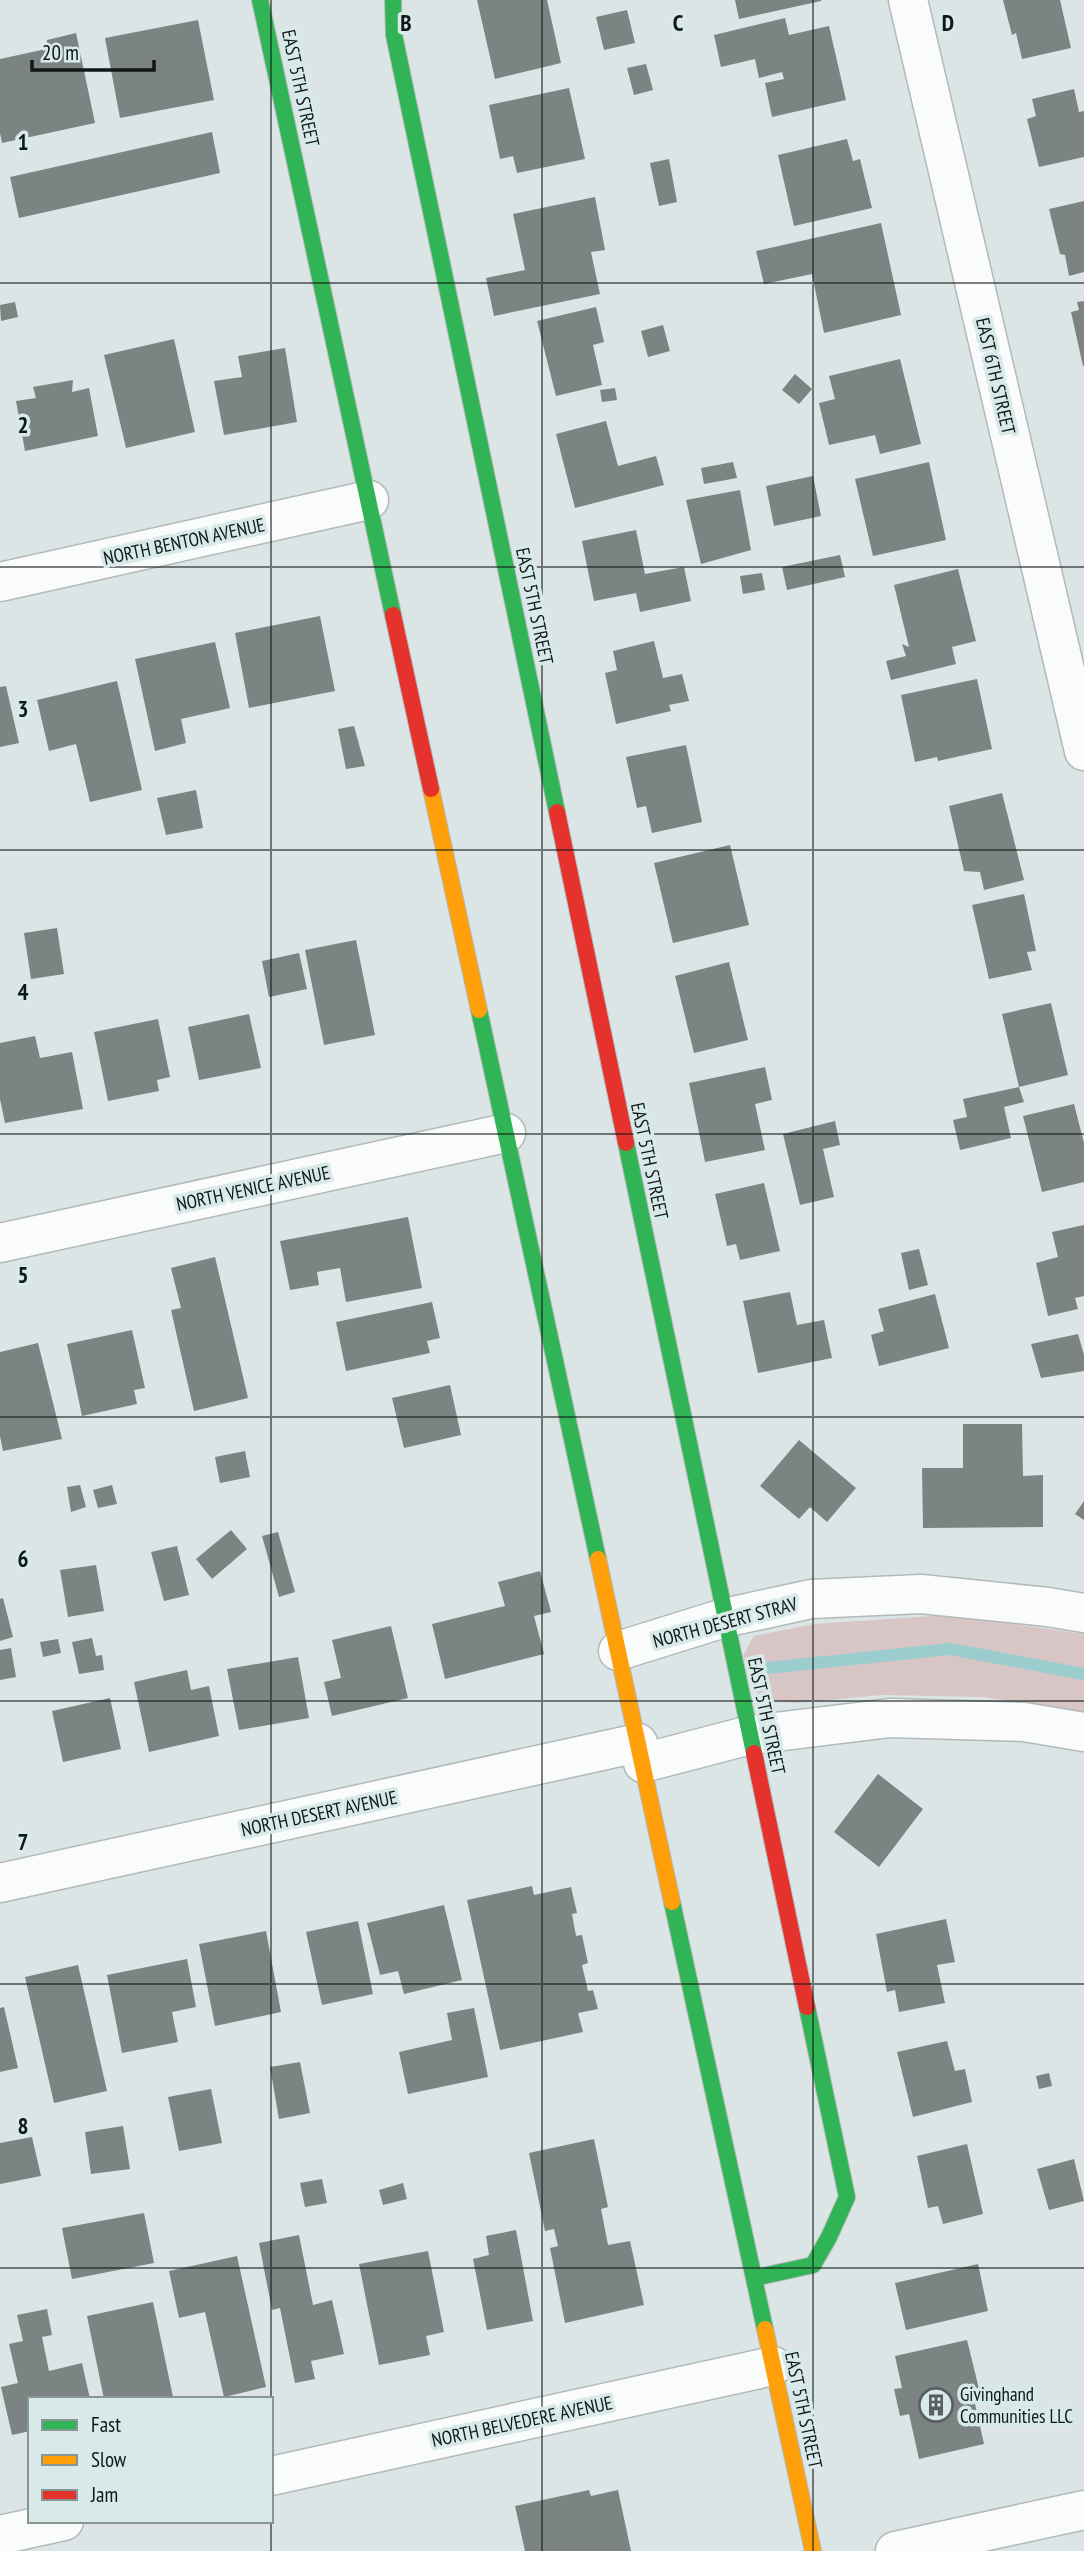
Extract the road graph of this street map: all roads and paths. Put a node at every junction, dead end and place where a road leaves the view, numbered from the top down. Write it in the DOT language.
graph roads {
  1 [pos="260,0"];
  2 [pos="393,0"];
  3 [pos="908,0"];
  4 [pos="369,500"];
  5 [pos="0,582"];
  6 [pos="1084,751"];
  7 [pos="506,1133"];
  8 [pos="0,1242"];
  9 [pos="1084,1613"];
  10 [pos="724,1618"];
  11 [pos="618,1651"];
  12 [pos="1084,1732"];
  13 [pos="750,1735"];
  14 [pos="640,1753"];
  15 [pos="0,1883"];
  16 [pos="754,2278"];
  17 [pos="773,2366"];
  18 [pos="273,2476"];
  19 [pos="1084,2510"];
  20 [pos="55,2523"];
  21 [pos="0,2535"];
  22 [pos="813,2551"];
  23 [pos="895,2551"];
  1 -- 4 [label="street, EAST 5TH STREET"];
  2 -- 10 [label="street, EAST 5TH STREET"];
  3 -- 6 [label="street, EAST 6TH STREET"];
  4 -- 5 [label="street, NORTH BENTON AVENUE"];
  4 -- 7 [label="street, EAST 5TH STREET"];
  7 -- 8 [label="street, NORTH VENICE AVENUE"];
  7 -- 11 [label="street, EAST 5TH STREET"];
  9 -- 10 [label="street, NORTH DESERT STRAV"];
  10 -- 11 [label="street, NORTH DESERT STRAV"];
  10 -- 13 [label="street, EAST 5TH STREET"];
  11 -- 14 [label="street, EAST 5TH STREET"];
  12 -- 13 [label="street"];
  13 -- 14 [label="street"];
  13 -- 16 [label="street, EAST 5TH STREET"];
  14 -- 15 [label="street, NORTH DESERT AVENUE"];
  14 -- 16 [label="street, EAST 5TH STREET"];
  16 -- 17 [label="street, EAST 5TH STREET"];
  17 -- 18 [label="street, NORTH BELVEDERE AVENUE"];
  17 -- 22 [label="street, EAST 5TH STREET"];
  19 -- 23 [label="street"];
  20 -- 21 [label="street"];
}
